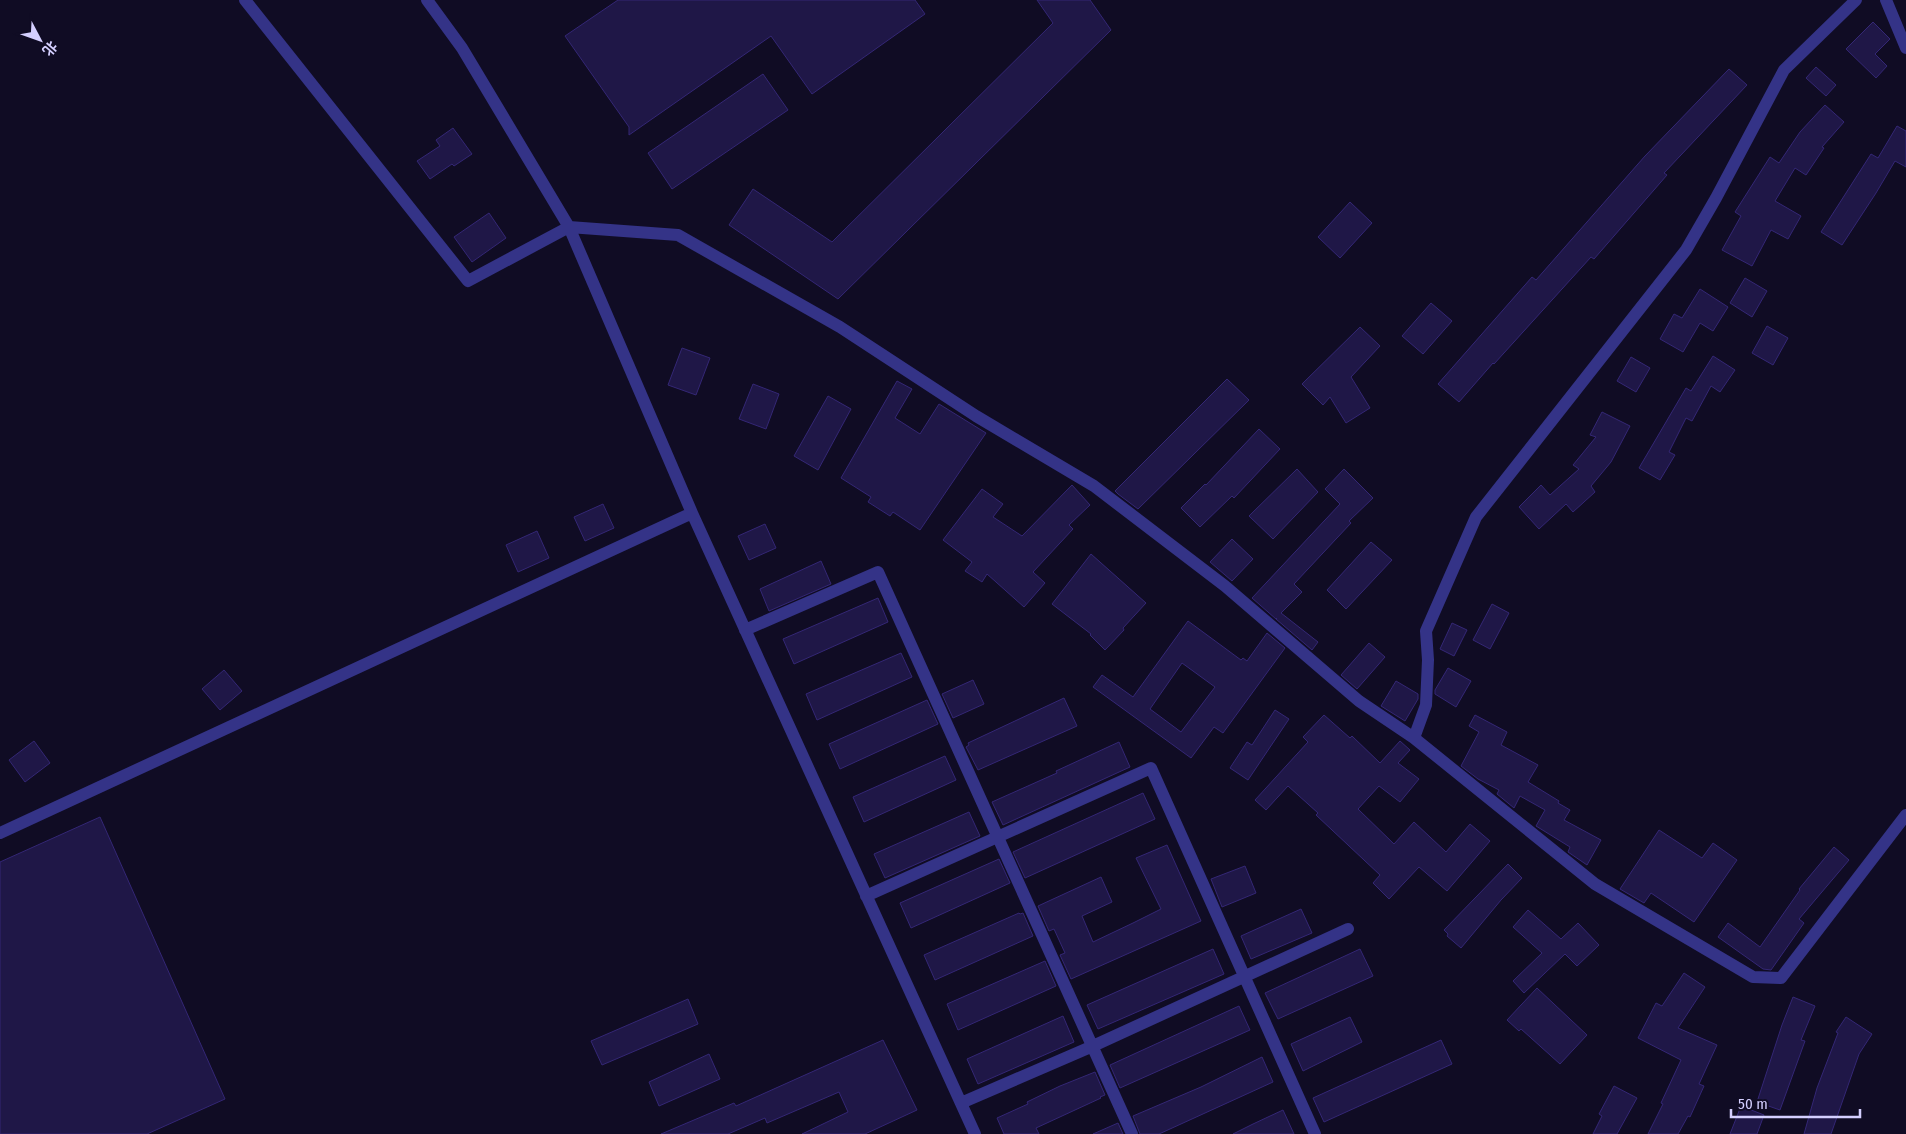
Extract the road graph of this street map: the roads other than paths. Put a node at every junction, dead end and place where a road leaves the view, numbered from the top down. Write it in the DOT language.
graph roads {
  1 [pos="245,0"];
  2 [pos="427,0"];
  3 [pos="1856,0"];
  4 [pos="1886,0"];
  5 [pos="1906,48"];
  6 [pos="569,227"];
  7 [pos="692,513"];
  8 [pos="746,630"];
  9 [pos="1414,738"];
  10 [pos="1906,815"];
  11 [pos="0,833"];
  12 [pos="998,837"];
  13 [pos="866,896"];
  14 [pos="1348,929"];
  15 [pos="1246,976"];
  16 [pos="1093,1046"];
  17 [pos="961,1103"];
  18 [pos="975,1134"];
  19 [pos="1132,1134"];
  20 [pos="1315,1134"];
  1 -- 6 [label="street"];
  2 -- 6 [label="street"];
  3 -- 9 [label="street"];
  4 -- 5 [label="street"];
  6 -- 7 [label="street"];
  6 -- 9 [label="street"];
  7 -- 8 [label="street"];
  7 -- 11 [label="street"];
  8 -- 12 [label="street"];
  8 -- 13 [label="street"];
  9 -- 10 [label="street"];
  12 -- 13 [label="street"];
  12 -- 15 [label="street"];
  12 -- 16 [label="street"];
  13 -- 17 [label="street"];
  14 -- 15 [label="street"];
  15 -- 16 [label="street"];
  15 -- 20 [label="street"];
  16 -- 17 [label="street"];
  16 -- 19 [label="street"];
  17 -- 18 [label="street"];
}
